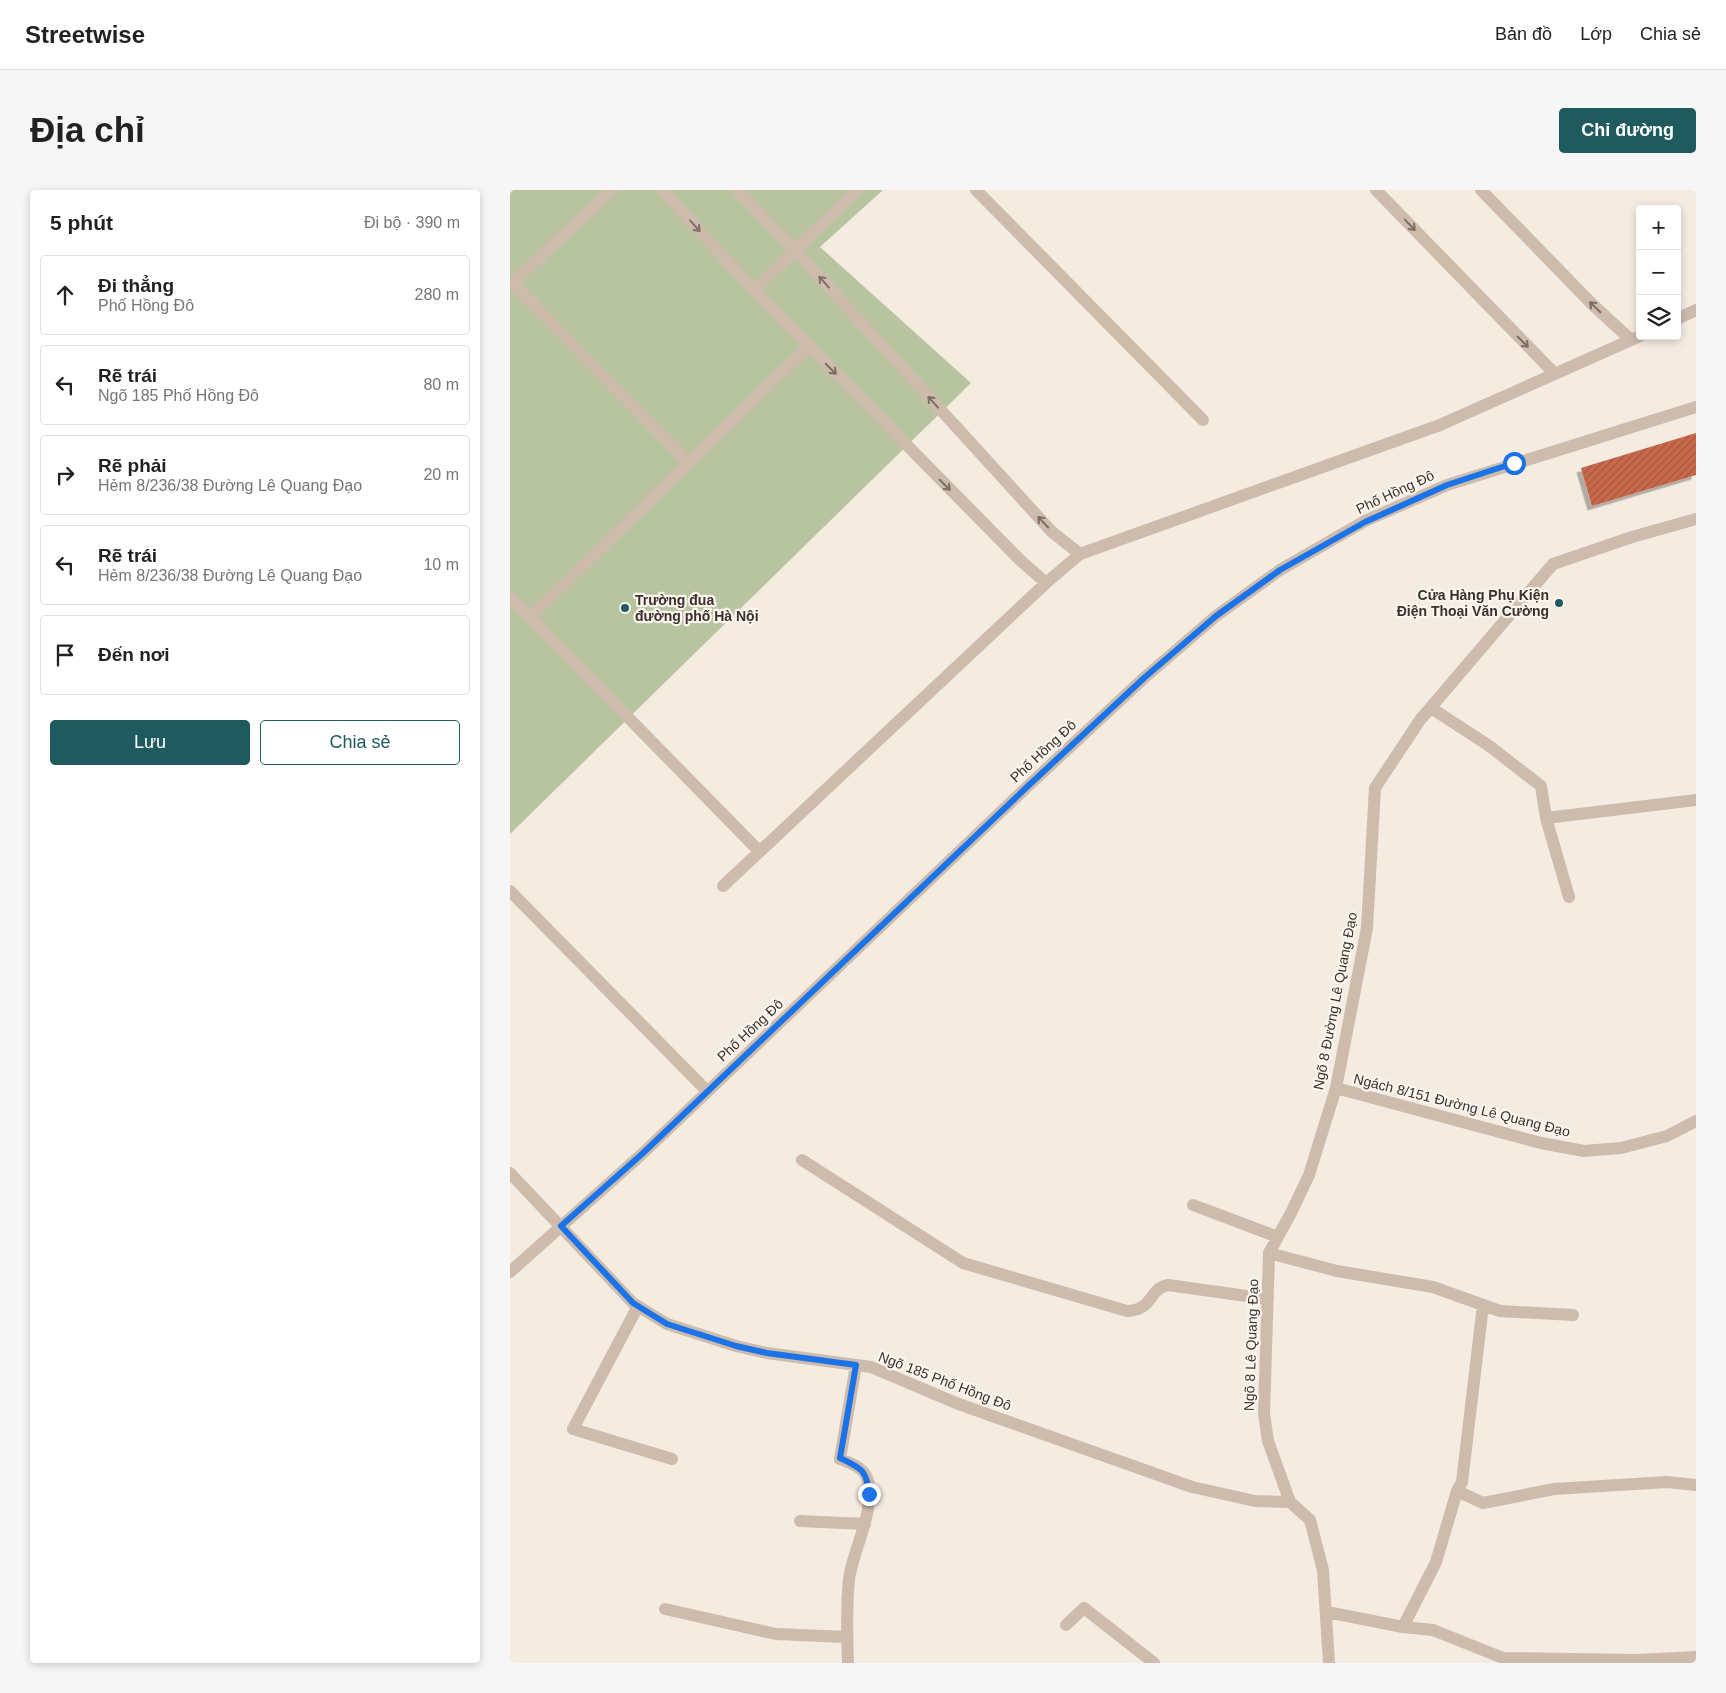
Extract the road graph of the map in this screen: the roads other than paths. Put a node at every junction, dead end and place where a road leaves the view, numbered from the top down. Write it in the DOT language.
graph roads {
  1 [pos="612,190"];
  2 [pos="662,190"];
  3 [pos="738,190"];
  4 [pos="858,190"];
  5 [pos="976,190"];
  6 [pos="1376,190"];
  7 [pos="1481,190"];
  8 [pos="795,250"];
  9 [pos="511,284"];
  10 [pos="754,290"];
  11 [pos="1696,310"];
  12 [pos="1681,317"];
  13 [pos="1635,338"];
  14 [pos="809,346"];
  15 [pos="1554,373"];
  16 [pos="1696,407"];
  17 [pos="1203,420"];
  18 [pos="689,463"];
  19 [pos="1696,519"];
  20 [pos="1080,554"];
  21 [pos="1046,583"];
  22 [pos="510,596"];
  23 [pos="530,617"];
  24 [pos="1431,708"];
  25 [pos="1696,800"];
  26 [pos="1546,818"];
  27 [pos="759,851"];
  28 [pos="723,886"];
  29 [pos="510,891"];
  30 [pos="1569,897"];
  31 [pos="1336,1088"];
  32 [pos="707,1092"];
  33 [pos="1696,1121"];
  34 [pos="802,1160"];
  35 [pos="510,1172"];
  36 [pos="1193,1205"];
  37 [pos="561,1226"];
  38 [pos="1278,1237"];
  39 [pos="1269,1253"];
  40 [pos="510,1272"];
  41 [pos="1268,1299"];
  42 [pos="1483,1305"];
  43 [pos="638,1306"];
  44 [pos="1573,1315"];
  45 [pos="856,1365"];
  46 [pos="672,1460"];
  47 [pos="1696,1485"];
  48 [pos="1457,1492"];
  49 [pos="1290,1502"];
  50 [pos="800,1521"];
  51 [pos="865,1524"];
  52 [pos="665,1610"];
  53 [pos="1327,1612"];
  54 [pos="1066,1625"];
  55 [pos="1404,1627"];
  56 [pos="848,1637"];
  57 [pos="1696,1657"];
  58 [pos="848,1663"];
  59 [pos="1154,1663"];
  60 [pos="1329,1663"];
  1 -- 9 [label="street"];
  2 -- 10 [label="street, one-way"];
  3 -- 8 [label="street"];
  4 -- 8 [label="street"];
  5 -- 17 [label="street"];
  6 -- 15 [label="street, one-way"];
  13 -- 7 [label="street, one-way"];
  8 -- 10 [label="street"];
  20 -- 8 [label="street, one-way"];
  9 -- 18 [label="street"];
  10 -- 14 [label="street"];
  11 -- 12 [label="street"];
  13 -- 15 [label="street"];
  14 -- 18 [label="street"];
  14 -- 21 [label="street, one-way"];
  15 -- 20 [label="street"];
  16 -- 32 [label="street, Phố Hồng Đô"];
  18 -- 23 [label="street"];
  19 -- 24 [label="street, Ngõ 8 Đường Lê Quang Đạo"];
  20 -- 21 [label="street"];
  21 -- 27 [label="street"];
  22 -- 23 [label="street"];
  23 -- 27 [label="street"];
  24 -- 26 [label="street"];
  24 -- 31 [label="street, Ngõ 8 Đường Lê Quang Đạo"];
  25 -- 26 [label="street"];
  26 -- 30 [label="street"];
  27 -- 28 [label="street"];
  29 -- 32 [label="street"];
  31 -- 33 [label="street, Ngách 8/151 Đường Lê Quang Đạo"];
  31 -- 38 [label="street, Ngõ 8 Đường Lê Quang Đạo"];
  32 -- 37 [label="street, Phố Hồng Đô"];
  34 -- 41 [label="street"];
  35 -- 37 [label="street, Ngõ 185 Phố Hồng Đô"];
  36 -- 38 [label="street"];
  37 -- 40 [label="street, Phố Hồng Đô"];
  37 -- 43 [label="street, Ngõ 185 Phố Hồng Đô"];
  38 -- 39 [label="street, Ngõ 8 Đường Lê Quang Đạo"];
  39 -- 41 [label="street, Ngõ 8 Lê Quang Đạo"];
  39 -- 42 [label="street"];
  41 -- 49 [label="street, Ngõ 8 Lê Quang Đạo"];
  42 -- 44 [label="street"];
  42 -- 48 [label="street"];
  43 -- 45 [label="street, Ngõ 185 Phố Hồng Đô"];
  43 -- 46 [label="street"];
  45 -- 49 [label="street, Ngõ 185 Phố Hồng Đô"];
  45 -- 51 [label="street"];
  47 -- 48 [label="street"];
  48 -- 55 [label="street"];
  49 -- 53 [label="street, Ngõ 8 Lê Quang Đạo"];
  50 -- 51 [label="street"];
  51 -- 56 [label="street"];
  52 -- 56 [label="street"];
  53 -- 55 [label="street"];
  53 -- 60 [label="street, Ngõ 8 Lê Quang Đạo"];
  54 -- 59 [label="street"];
  55 -- 57 [label="street"];
  56 -- 58 [label="street"];
}
